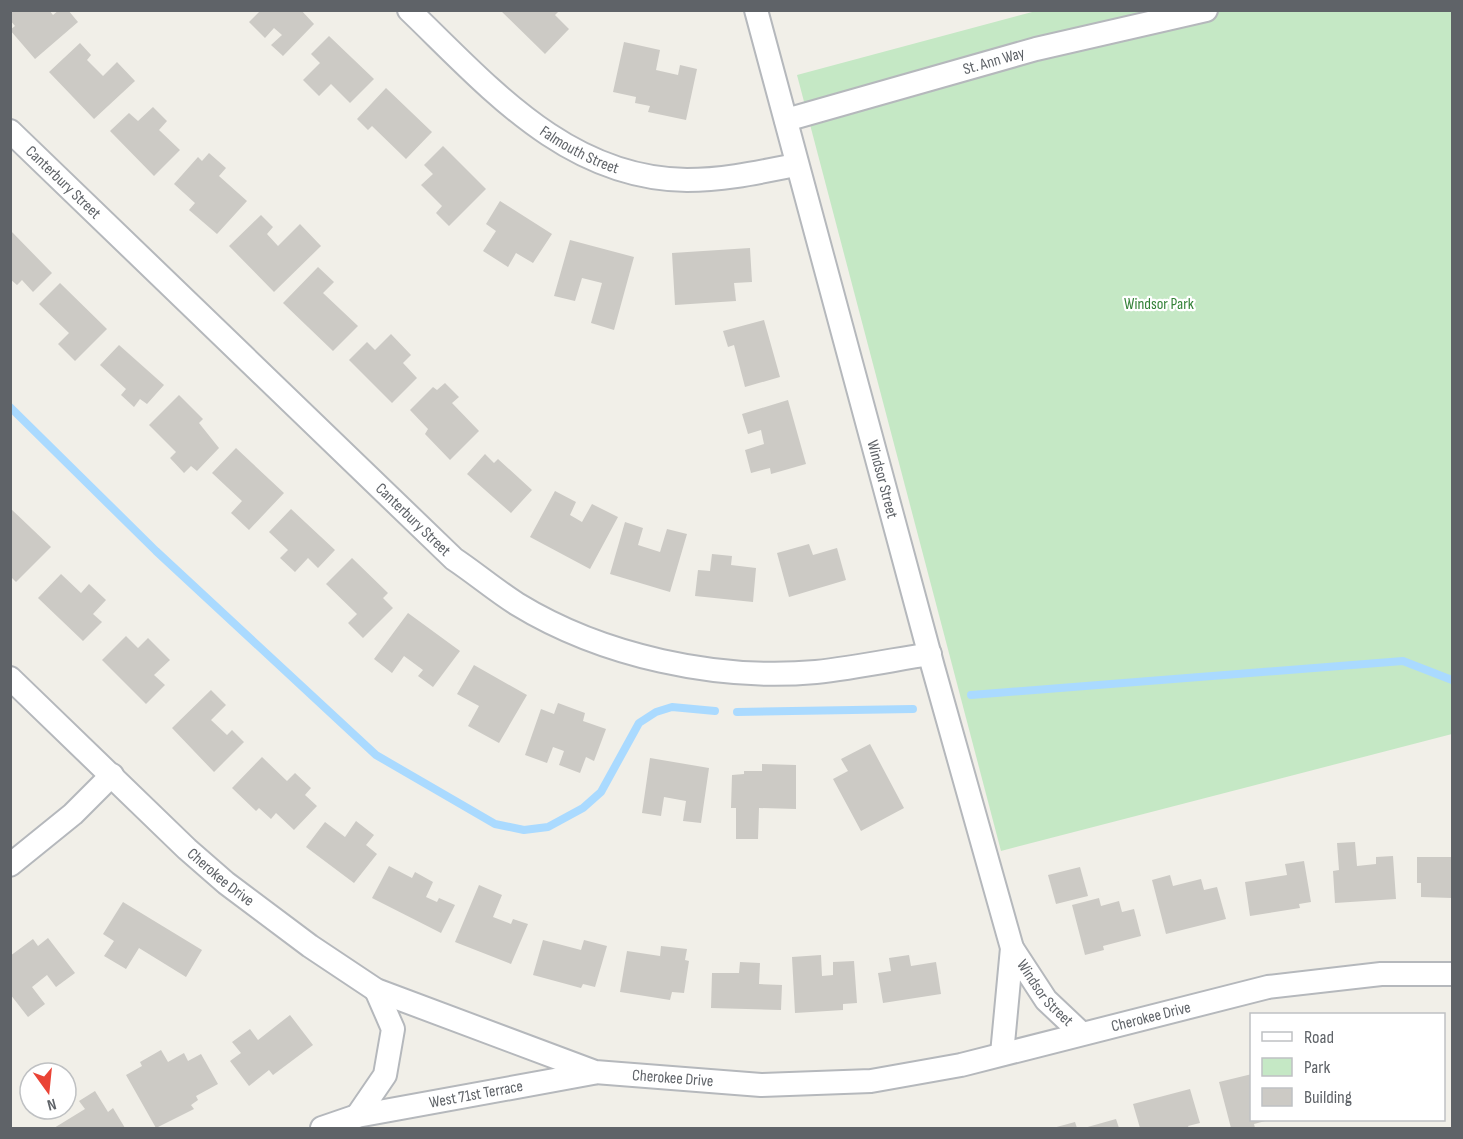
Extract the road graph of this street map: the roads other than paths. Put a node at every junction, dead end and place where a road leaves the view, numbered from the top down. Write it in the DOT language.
graph roads {
  1 [pos="410,10"];
  2 [pos="756,10"];
  3 [pos="1206,10"];
  4 [pos="786,120"];
  5 [pos="10,131"];
  6 [pos="796,165"];
  7 [pos="930,654"];
  8 [pos="10,678"];
  9 [pos="112,775"];
  10 [pos="10,865"];
  11 [pos="1012,948"];
  12 [pos="1452,974"];
  13 [pos="376,990"];
  14 [pos="1081,1033"];
  15 [pos="1002,1054"];
  16 [pos="595,1072"];
  17 [pos="357,1116"];
  18 [pos="322,1128"];
  1 -- 6 [label="street, Falmouth Street"];
  2 -- 4 [label="street, Windsor Street"];
  3 -- 4 [label="street, St. Ann Way"];
  4 -- 6 [label="street, Windsor Street"];
  5 -- 7 [label="street, Canterbury Street"];
  6 -- 7 [label="street, Windsor Street"];
  7 -- 11 [label="street, Windsor Street"];
  8 -- 9 [label="street, Cherokee Drive"];
  9 -- 10 [label="street"];
  9 -- 13 [label="street, Cherokee Drive"];
  11 -- 14 [label="street, Windsor Street"];
  11 -- 15 [label="street, Windsor Street"];
  12 -- 14 [label="street, Cherokee Drive"];
  13 -- 16 [label="street, Cherokee Drive"];
  13 -- 17 [label="street"];
  14 -- 15 [label="street, Cherokee Drive"];
  15 -- 16 [label="street, Cherokee Drive"];
  16 -- 17 [label="street, West 71st Terrace"];
  17 -- 18 [label="street, West 71st Terrace"];
}
